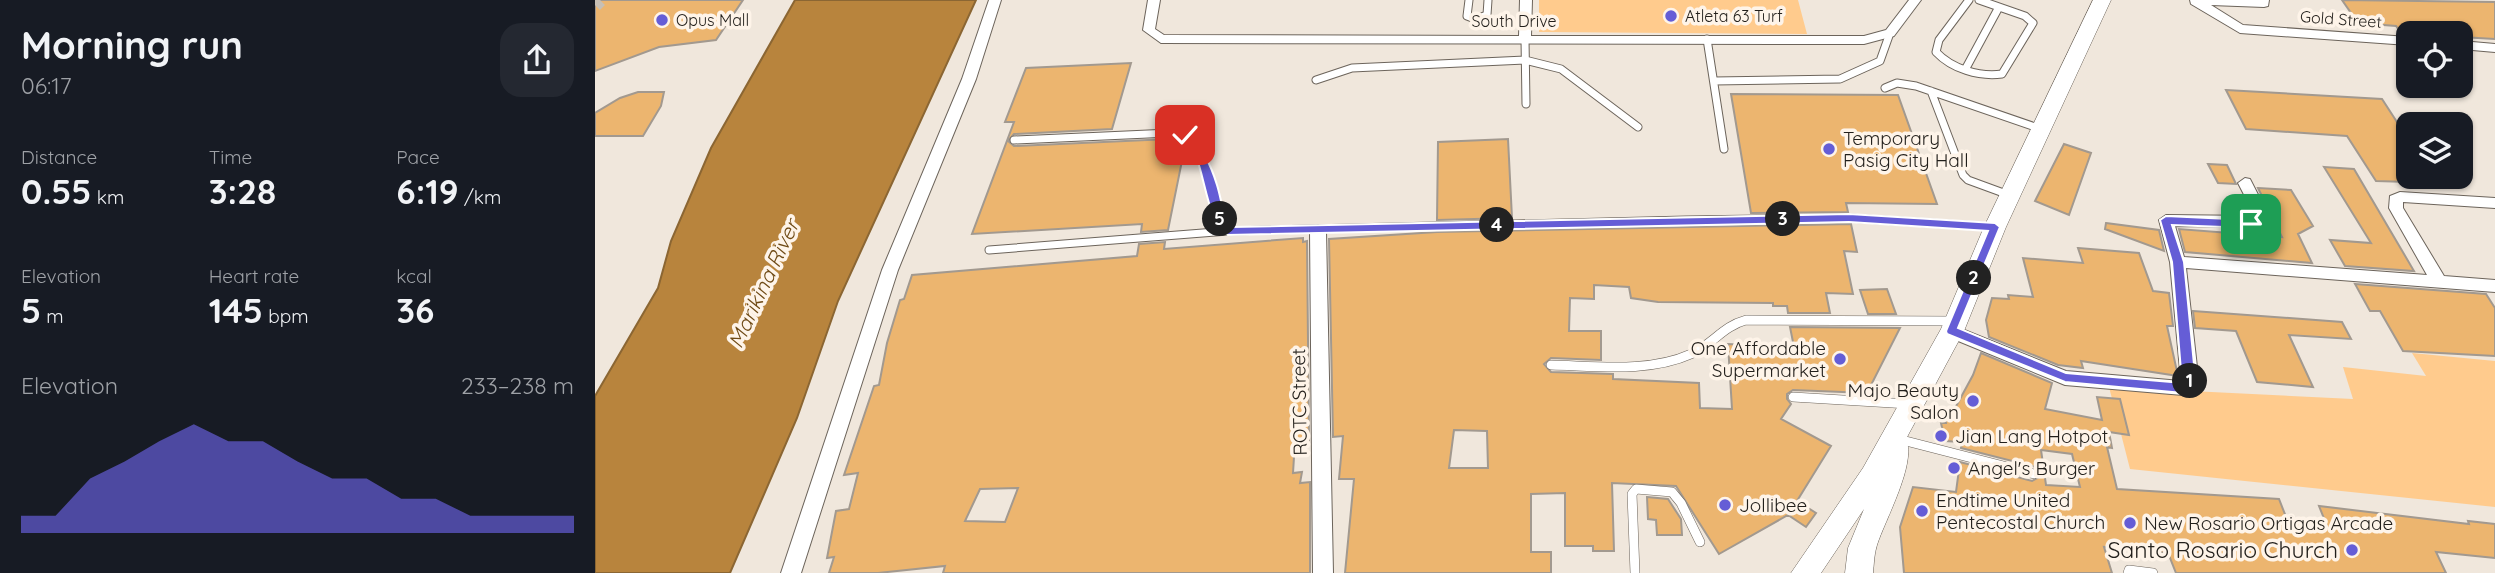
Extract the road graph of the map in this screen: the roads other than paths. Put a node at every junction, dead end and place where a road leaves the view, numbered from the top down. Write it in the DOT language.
graph roads {
  1 [pos="995,0"];
  2 [pos="1154,0"];
  3 [pos="1469,0"];
  4 [pos="1488,0"];
  5 [pos="1526,0"];
  6 [pos="1915,0"];
  7 [pos="1969,0"];
  8 [pos="1979,0"];
  9 [pos="2102,0"];
  10 [pos="2186,0"];
  11 [pos="2263,0"];
  12 [pos="2196,1"];
  13 [pos="1999,7"];
  14 [pos="1884,36"];
  15 [pos="1525,38"];
  16 [pos="1707,39"];
  17 [pos="2396,40"];
  18 [pos="2473,46"];
  19 [pos="2495,48"];
  20 [pos="1525,60"];
  21 [pos="1966,68"];
  22 [pos="1316,80"];
  23 [pos="1714,81"];
  24 [pos="1885,88"];
  25 [pos="1931,91"];
  26 [pos="1526,104"];
  27 [pos="1638,127"];
  28 [pos="2041,129"];
  29 [pos="1014,139"];
  30 [pos="1724,149"];
  31 [pos="2245,183"];
  32 [pos="2010,195"];
  33 [pos="2495,203"];
  34 [pos="1995,227"];
  35 [pos="1228,231"];
  36 [pos="1318,231"];
  37 [pos="989,250"];
  38 [pos="2178,262"];
  39 [pos="2439,281"];
  40 [pos="2495,286"];
  41 [pos="1954,326"];
  42 [pos="1551,365"];
  43 [pos="1793,397"];
  44 [pos="1912,404"];
  45 [pos="1896,435"];
  46 [pos="2034,474"];
  47 [pos="1700,542"];
  48 [pos="792,573"];
  49 [pos="1323,573"];
  50 [pos="1635,573"];
  51 [pos="1805,573"];
  52 [pos="1859,573"];
  53 [pos="2128,573"];
  54 [pos="2153,573"];
  1 -- 48 [label="street"];
  2 -- 15 [label="street, South Drive"];
  3 -- 4 [label="lane"];
  5 -- 15 [label="street"];
  6 -- 14 [label="street"];
  7 -- 21 [label="lane"];
  8 -- 13 [label="lane"];
  9 -- 28 [label="main road"];
  10 -- 12 [label="street"];
  11 -- 12 [label="street"];
  12 -- 17 [label="street, Gold Street"];
  13 -- 21 [label="lane"];
  13 -- 21 [label="lane"];
  14 -- 16 [label="street, South Drive"];
  14 -- 23 [label="lane"];
  15 -- 16 [label="street, South Drive"];
  15 -- 20 [label="lane"];
  16 -- 23 [label="lane"];
  18 -- 19 [label="street"];
  20 -- 22 [label="lane"];
  20 -- 26 [label="lane"];
  20 -- 27 [label="lane"];
  23 -- 30 [label="lane"];
  24 -- 25 [label="lane"];
  25 -- 28 [label="lane"];
  25 -- 32 [label="lane"];
  28 -- 32 [label="main road"];
  29 -- 35 [label="lane"];
  31 -- 38 [label="street"];
  32 -- 34 [label="main road"];
  33 -- 39 [label="street"];
  34 -- 36 [label="lane"];
  34 -- 41 [label="main road"];
  35 -- 36 [label="lane"];
  35 -- 37 [label="lane"];
  36 -- 49 [label="street, ROTC Street"];
  38 -- 39 [label="street"];
  38 -- 41 [label="street"];
  39 -- 40 [label="street"];
  41 -- 42 [label="lane"];
  41 -- 44 [label="main road"];
  43 -- 44 [label="lane"];
  44 -- 45 [label="main road"];
  45 -- 46 [label="lane"];
  45 -- 51 [label="main road"];
  45 -- 52 [label="main road"];
  47 -- 50 [label="lane"];
  53 -- 54 [label="lane"];
}
